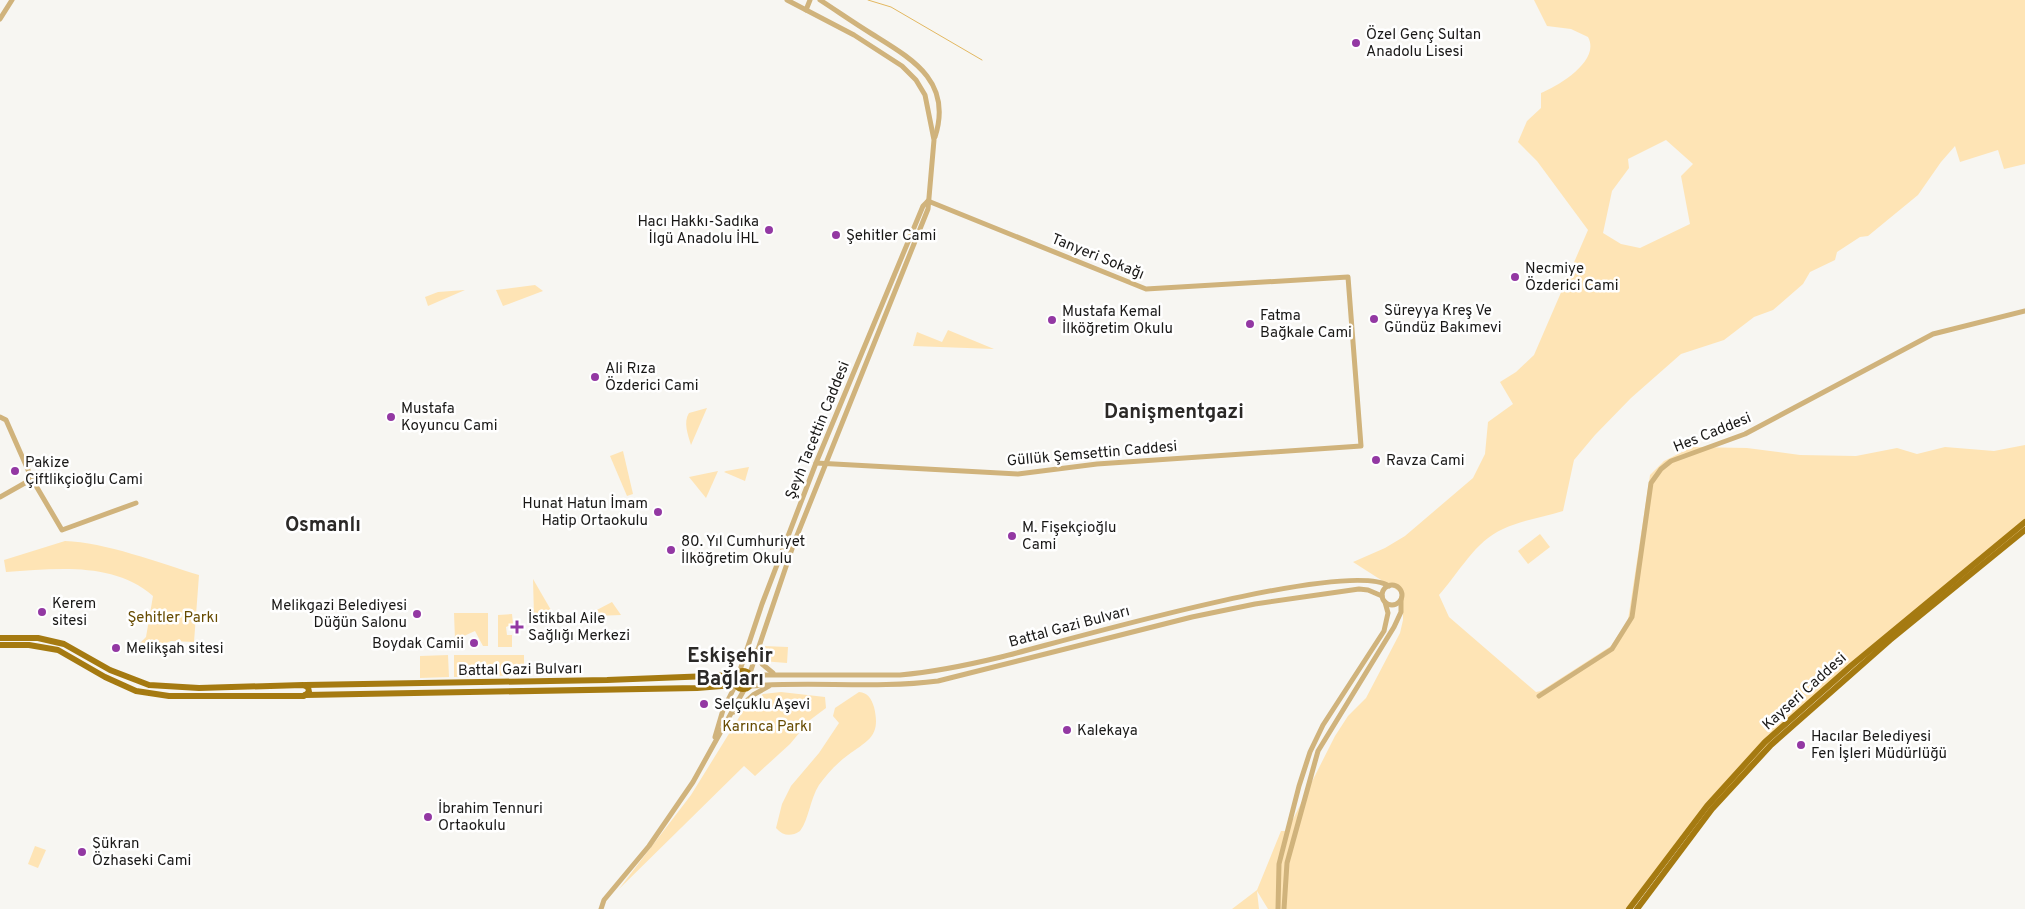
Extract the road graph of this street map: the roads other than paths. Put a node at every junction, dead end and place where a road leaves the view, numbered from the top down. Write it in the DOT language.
graph roads {
  1 [pos="12,0"];
  2 [pos="787,0"];
  3 [pos="810,0"];
  4 [pos="820,0"];
  5 [pos="806,10"];
  6 [pos="0,19"];
  7 [pos="927,75"];
  8 [pos="916,80"];
  9 [pos="934,140"];
  10 [pos="928,201"];
  11 [pos="2025,311"];
  12 [pos="0,417"];
  13 [pos="1361,446"];
  14 [pos="816,463"];
  15 [pos="825,464"];
  16 [pos="32,479"];
  17 [pos="0,497"];
  18 [pos="136,503"];
  19 [pos="2025,522"];
  20 [pos="2025,530"];
  21 [pos="1967,573"];
  22 [pos="1390,586"];
  23 [pos="1384,599"];
  24 [pos="1401,600"];
  25 [pos="0,638"];
  26 [pos="0,645"];
  27 [pos="757,650"];
  28 [pos="737,674"];
  29 [pos="750,674"];
  30 [pos="776,674"];
  31 [pos="776,684"];
  32 [pos="303,685"];
  33 [pos="734,686"];
  34 [pos="747,688"];
  35 [pos="304,696"];
  36 [pos="1539,696"];
  37 [pos="728,718"];
  38 [pos="712,746"];
  39 [pos="601,909"];
  40 [pos="1278,909"];
  41 [pos="1284,909"];
  42 [pos="1629,909"];
  43 [pos="1637,909"];
  1 -- 6 [label="street"];
  2 -- 5 [label="street"];
  3 -- 5 [label="street"];
  4 -- 7 [label="street"];
  5 -- 8 [label="street"];
  7 -- 8 [label="street"];
  7 -- 9 [label="street"];
  8 -- 9 [label="street"];
  9 -- 10 [label="street, Şeyh Tacettin Caddesi"];
  10 -- 13 [label="street, Tanyeri Sokağı"];
  10 -- 14 [label="street, Şeyh Tacettin Caddesi"];
  10 -- 15 [label="street, Şeyh Tacettin Caddesi"];
  11 -- 36 [label="street, Hes Caddesi"];
  12 -- 16 [label="street"];
  13 -- 15 [label="street, Güllük Şemsettin Caddesi"];
  14 -- 15 [label="street, Güllük Şemsettin Caddesi"];
  14 -- 28 [label="street, Şeyh Tacettin Caddesi"];
  15 -- 27 [label="street, Şeyh Tacettin Caddesi"];
  16 -- 17 [label="street"];
  16 -- 18 [label="street"];
  19 -- 21 [label="main road, Kayseri Caddesi"];
  20 -- 21 [label="main road, Kayseri Caddesi"];
  21 -- 42 [label="main road, Kayseri Caddesi"];
  21 -- 43 [label="main road, Kayseri Caddesi"];
  22 -- 23 [label="street"];
  22 -- 24 [label="street"];
  22 -- 30 [label="street, Battal Gazi Bulvarı"];
  23 -- 24 [label="street"];
  23 -- 31 [label="street, Battal Gazi Bulvarı"];
  23 -- 40 [label="street"];
  24 -- 41 [label="street"];
  25 -- 32 [label="main road, Battal Gazi Bulvarı"];
  26 -- 35 [label="main road, Battal Gazi Bulvarı"];
  27 -- 29 [label="street, Şeyh Tacettin Caddesi"];
  27 -- 30 [label="street"];
  28 -- 29 [label="main road, Battal Gazi Bulvarı"];
  28 -- 32 [label="main road, Battal Gazi Bulvarı"];
  28 -- 33 [label="main road"];
  29 -- 30 [label="street, Battal Gazi Bulvarı"];
  29 -- 34 [label="main road"];
  31 -- 34 [label="street, Battal Gazi Bulvarı"];
  31 -- 37 [label="street"];
  32 -- 35 [label="main road"];
  33 -- 34 [label="main road"];
  33 -- 35 [label="main road, Battal Gazi Bulvarı"];
  33 -- 38 [label="street"];
  34 -- 37 [label="street"];
  37 -- 38 [label="street"];
  38 -- 39 [label="street"];
}
